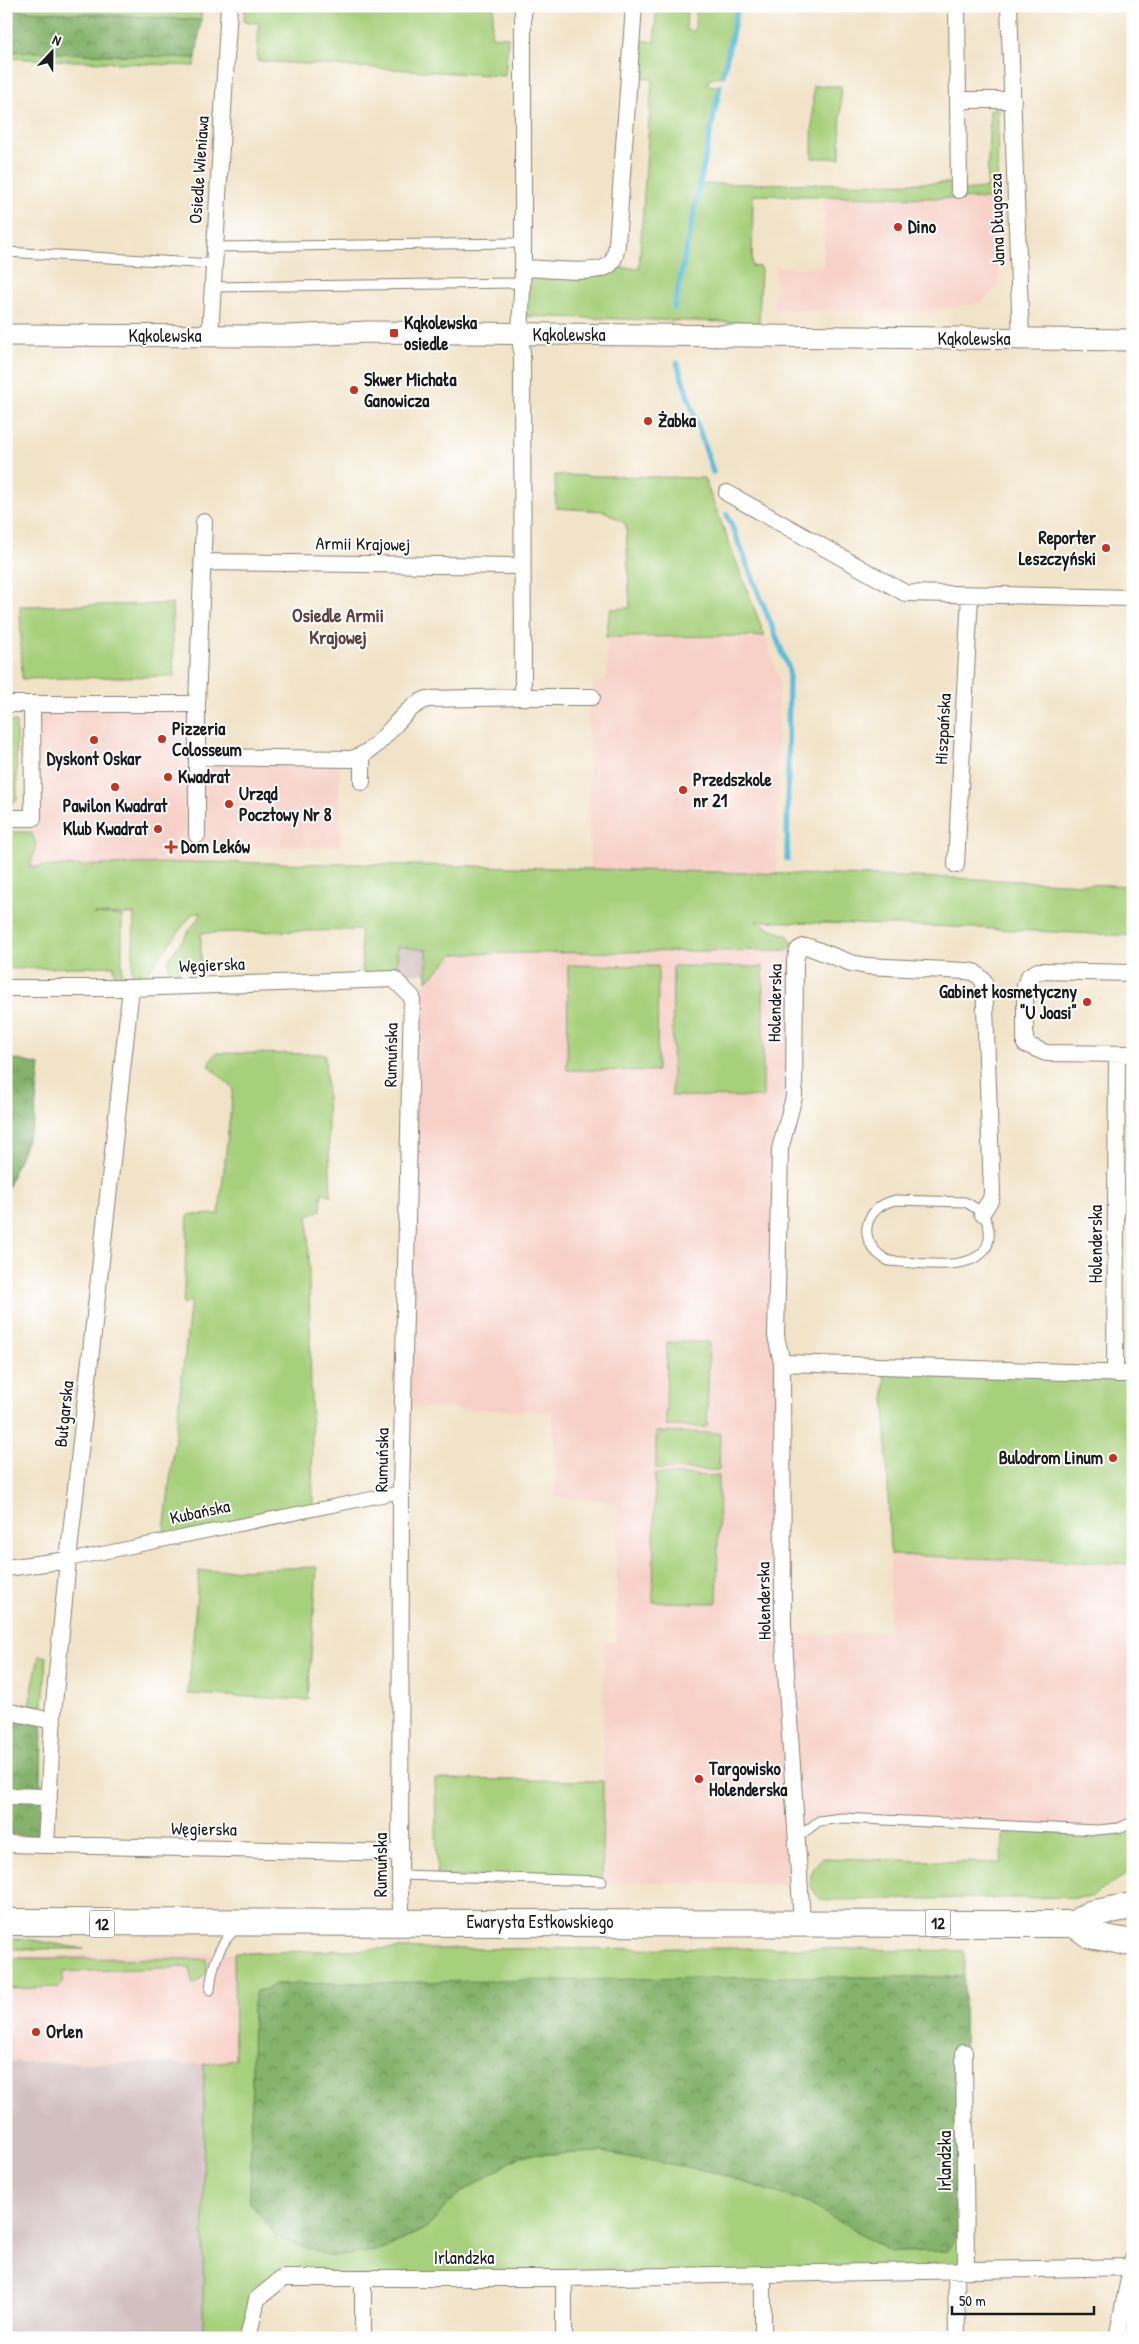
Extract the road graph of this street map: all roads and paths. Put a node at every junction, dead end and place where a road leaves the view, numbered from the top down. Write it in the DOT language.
graph roads {
  1 [pos="229,6"];
  2 [pos="523,6"];
  3 [pos="634,6"];
  4 [pos="956,6"];
  5 [pos="1009,6"];
  6 [pos="958,100"];
  7 [pos="1013,100"];
  8 [pos="959,190"];
  9 [pos="522,243"];
  10 [pos="214,247"];
  11 [pos="6,252"];
  12 [pos="213,264"];
  13 [pos="523,275"];
  14 [pos="212,287"];
  15 [pos="6,335"];
  16 [pos="520,335"];
  17 [pos="210,336"];
  18 [pos="1021,339"];
  19 [pos="1133,340"];
  20 [pos="727,493"];
  21 [pos="204,522"];
  22 [pos="203,562"];
  23 [pos="522,566"];
  24 [pos="970,595"];
  25 [pos="1133,598"];
  26 [pos="523,697"];
  27 [pos="592,697"];
  28 [pos="6,704"];
  29 [pos="32,704"];
  30 [pos="198,704"];
  31 [pos="362,756"];
  32 [pos="198,757"];
  33 [pos="362,782"];
  34 [pos="6,818"];
  35 [pos="197,834"];
  36 [pos="956,865"];
  37 [pos="1133,973"];
  38 [pos="6,988"];
  39 [pos="131,988"];
  40 [pos="412,997"];
  41 [pos="1125,1054"];
  42 [pos="982,1213"];
  43 [pos="782,1362"];
  44 [pos="1115,1374"];
  45 [pos="1133,1374"];
  46 [pos="401,1492"];
  47 [pos="68,1560"];
  48 [pos="6,1568"];
  49 [pos="6,1711"];
  50 [pos="53,1721"];
  51 [pos="6,1796"];
  52 [pos="49,1797"];
  53 [pos="1133,1822"];
  54 [pos="798,1837"];
  55 [pos="6,1844"];
  56 [pos="46,1845"];
  57 [pos="401,1854"];
  58 [pos="401,1875"];
  59 [pos="602,1881"];
  60 [pos="1132,1905"];
  61 [pos="6,1922"];
  62 [pos="802,1922"];
  63 [pos="244,1924"];
  64 [pos="402,1924"];
  65 [pos="1074,1924"];
  66 [pos="1132,1944"];
  67 [pos="210,1990"];
  68 [pos="964,2052"];
  69 [pos="1132,2264"];
  70 [pos="961,2270"];
  71 [pos="763,2274"];
  72 [pos="363,2278"];
  73 [pos="564,2278"];
  74 [pos="248,2338"];
  75 [pos="363,2338"];
  76 [pos="564,2338"];
  77 [pos="763,2338"];
  78 [pos="957,2338"];
  79 [pos="1117,2338"];
  1 -- 10 [label="street, Osiedle Wieniawa"];
  2 -- 9 [label="street"];
  3 -- 13 [label="street"];
  4 -- 6 [label="street, Jana Długosza"];
  5 -- 7 [label="street, Jana Długosza"];
  6 -- 7 [label="street"];
  6 -- 8 [label="street, Jana Długosza"];
  7 -- 18 [label="street, Jana Długosza"];
  9 -- 10 [label="lane"];
  9 -- 13 [label="street"];
  10 -- 12 [label="street, Osiedle Wieniawa"];
  11 -- 12 [label="lane"];
  12 -- 14 [label="street, Osiedle Wieniawa"];
  13 -- 14 [label="lane"];
  13 -- 16 [label="street"];
  14 -- 17 [label="street, Osiedle Wieniawa"];
  15 -- 17 [label="street, Kąkolewska"];
  16 -- 17 [label="street, Kąkolewska"];
  16 -- 18 [label="street, Kąkolewska"];
  16 -- 23 [label="street"];
  18 -- 19 [label="street, Kąkolewska"];
  20 -- 24 [label="street"];
  21 -- 22 [label="street"];
  22 -- 23 [label="street, Armii Krajowej"];
  22 -- 30 [label="street"];
  23 -- 26 [label="street"];
  24 -- 25 [label="street"];
  24 -- 36 [label="street, Hiszpańska"];
  26 -- 27 [label="street"];
  26 -- 31 [label="street"];
  28 -- 29 [label="street"];
  29 -- 30 [label="street"];
  29 -- 34 [label="street"];
  30 -- 32 [label="street"];
  31 -- 32 [label="street"];
  31 -- 33 [label="street"];
  32 -- 35 [label="street"];
  37 -- 41 [label="street, Holenderska"];
  38 -- 39 [label="street, Węgierska"];
  39 -- 40 [label="street, Węgierska"];
  39 -- 47 [label="street, Bułgarska"];
  40 -- 46 [label="street, Rumuńska"];
  41 -- 44 [label="street, Holenderska"];
  42 -- 42 [label="lane"];
  42 -- 43 [label="street, Holenderska"];
  43 -- 44 [label="street"];
  43 -- 54 [label="street, Holenderska"];
  44 -- 45 [label="street"];
  46 -- 47 [label="street, Kubańska"];
  46 -- 57 [label="street, Rumuńska"];
  47 -- 48 [label="street, Kubańska"];
  47 -- 50 [label="street, Bułgarska"];
  49 -- 50 [label="street"];
  50 -- 52 [label="street, Bułgarska"];
  51 -- 52 [label="street"];
  52 -- 56 [label="street, Bułgarska"];
  53 -- 54 [label="lane"];
  54 -- 62 [label="street, Holenderska"];
  55 -- 56 [label="street, Węgierska"];
  56 -- 57 [label="street, Węgierska"];
  57 -- 58 [label="street, Rumuńska"];
  58 -- 59 [label="lane"];
  58 -- 64 [label="street, Rumuńska"];
  60 -- 65 [label="main road, Ewarysta Estkowskiego / 12"];
  60 -- 66 [label="main road, 12"];
  61 -- 63 [label="main road, Ewarysta Estkowskiego / 12"];
  62 -- 64 [label="main road, Ewarysta Estkowskiego / 12"];
  62 -- 65 [label="main road, Ewarysta Estkowskiego / 12"];
  63 -- 64 [label="main road, Ewarysta Estkowskiego / 12"];
  63 -- 67 [label="lane"];
  65 -- 66 [label="main road, Ewarysta Estkowskiego / 12"];
  68 -- 70 [label="street, Irlandzka"];
  69 -- 70 [label="street, Irlandzka"];
  69 -- 79 [label="street"];
  70 -- 71 [label="street, Irlandzka"];
  70 -- 78 [label="street, Irlandzka"];
  71 -- 73 [label="street, Irlandzka"];
  71 -- 77 [label="street"];
  72 -- 73 [label="street, Irlandzka"];
  72 -- 74 [label="street, Irlandzka"];
  72 -- 75 [label="street"];
  73 -- 76 [label="street"];
}
